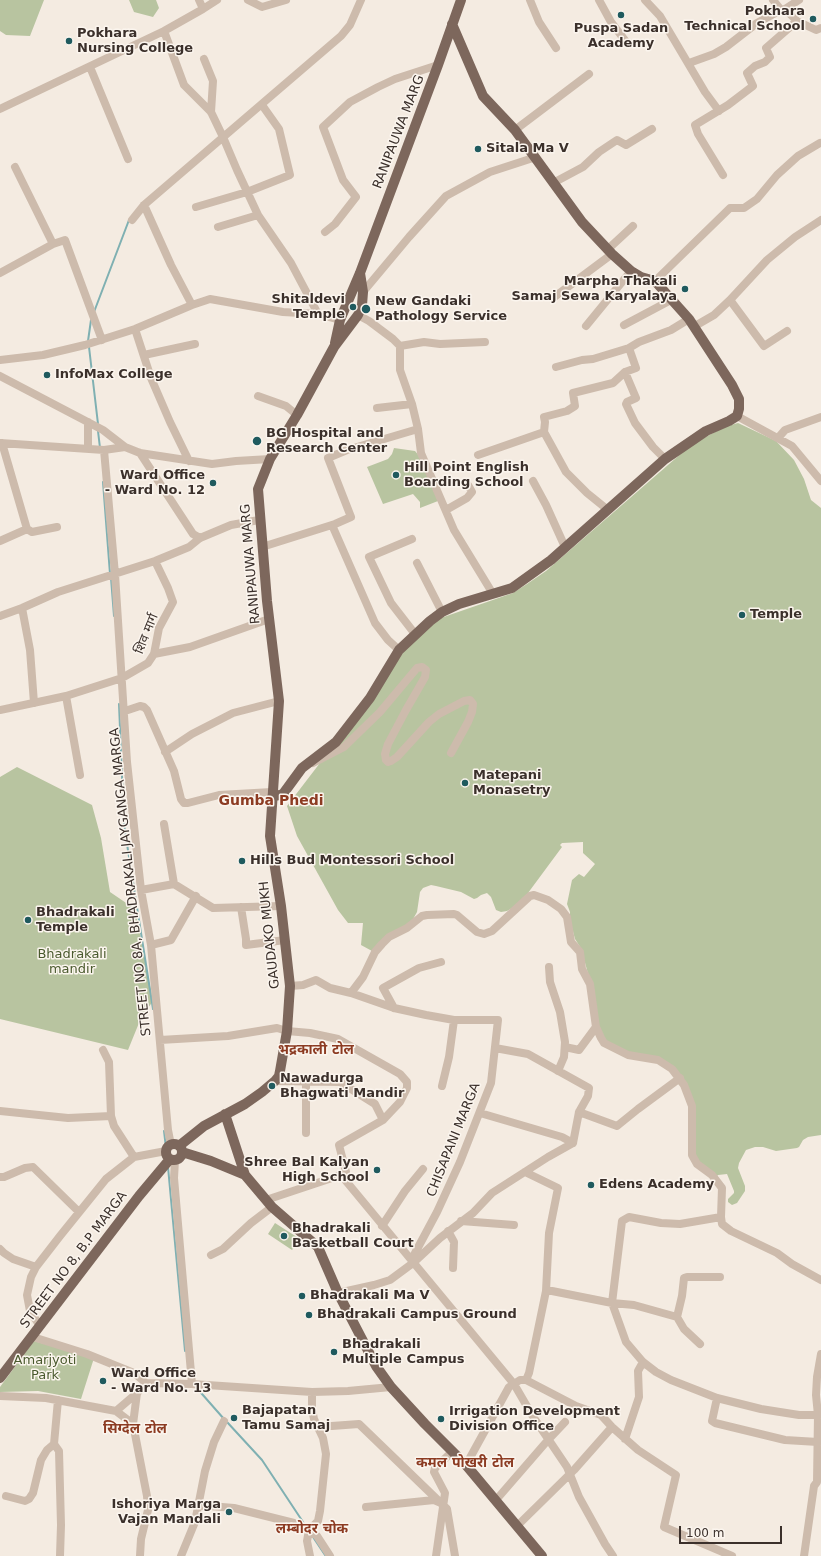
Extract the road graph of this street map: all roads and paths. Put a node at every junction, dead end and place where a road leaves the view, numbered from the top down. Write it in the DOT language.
graph roads {
  1 [pos="199,0"];
  2 [pos="218,0"];
  3 [pos="248,0"];
  4 [pos="286,0"];
  5 [pos="361,0"];
  6 [pos="461,0"];
  7 [pos="530,0"];
  8 [pos="599,0"];
  9 [pos="645,0"];
  10 [pos="773,0"];
  11 [pos="799,0"];
  12 [pos="203,9"];
  13 [pos="783,10"];
  14 [pos="797,21"];
  15 [pos="452,24"];
  16 [pos="821,28"];
  17 [pos="164,31"];
  18 [pos="627,43"];
  19 [pos="556,48"];
  20 [pos="204,59"];
  21 [pos="689,63"];
  22 [pos="438,65"];
  23 [pos="90,68"];
  24 [pos="589,74"];
  25 [pos="262,104"];
  26 [pos="0,109"];
  27 [pos="719,111"];
  28 [pos="211,112"];
  29 [pos="515,130"];
  30 [pos="652,130"];
  31 [pos="224,137"];
  32 [pos="820,142"];
  33 [pos="536,157"];
  34 [pos="128,159"];
  35 [pos="15,167"];
  36 [pos="723,175"];
  37 [pos="553,183"];
  38 [pos="247,192"];
  39 [pos="144,205"];
  40 [pos="196,207"];
  41 [pos="258,215"];
  42 [pos="132,220"];
  43 [pos="821,220"];
  44 [pos="218,226"];
  45 [pos="633,226"];
  46 [pos="325,232"];
  47 [pos="53,244"];
  48 [pos="610,252"];
  49 [pos="631,271"];
  50 [pos="0,273"];
  51 [pos="360,273"];
  52 [pos="655,281"];
  53 [pos="363,292"];
  54 [pos="553,298"];
  55 [pos="671,300"];
  56 [pos="730,300"];
  57 [pos="192,305"];
  58 [pos="318,314"];
  59 [pos="358,315"];
  60 [pos="340,320"];
  61 [pos="692,322"];
  62 [pos="624,325"];
  63 [pos="586,326"];
  64 [pos="136,329"];
  65 [pos="787,331"];
  66 [pos="102,340"];
  67 [pos="485,342"];
  68 [pos="195,344"];
  69 [pos="400,346"];
  70 [pos="334,347"];
  71 [pos="629,348"];
  72 [pos="144,355"];
  73 [pos="0,360"];
  74 [pos="556,366"];
  75 [pos="625,372"];
  76 [pos="0,376"];
  77 [pos="258,396"];
  78 [pos="412,404"];
  79 [pos="377,408"];
  80 [pos="297,415"];
  81 [pos="737,416"];
  82 [pos="821,418"];
  83 [pos="88,422"];
  84 [pos="418,429"];
  85 [pos="544,432"];
  86 [pos="778,438"];
  87 [pos="1,443"];
  88 [pos="125,447"];
  89 [pos="88,449"];
  90 [pos="104,450"];
  91 [pos="140,453"];
  92 [pos="478,455"];
  93 [pos="665,459"];
  94 [pos="270,460"];
  95 [pos="190,461"];
  96 [pos="533,481"];
  97 [pos="821,481"];
  98 [pos="468,485"];
  99 [pos="446,510"];
  100 [pos="608,510"];
  101 [pos="259,520"];
  102 [pos="332,524"];
  103 [pos="57,527"];
  104 [pos="27,529"];
  105 [pos="200,538"];
  106 [pos="412,539"];
  107 [pos="0,541"];
  108 [pos="262,547"];
  109 [pos="565,547"];
  110 [pos="155,561"];
  111 [pos="417,563"];
  112 [pos="116,574"];
  113 [pos="493,594"];
  114 [pos="22,608"];
  115 [pos="442,612"];
  116 [pos="0,616"];
  117 [pos="269,619"];
  118 [pos="415,634"];
  119 [pos="399,650"];
  120 [pos="154,654"];
  121 [pos="122,678"];
  122 [pos="66,696"];
  123 [pos="279,701"];
  124 [pos="34,703"];
  125 [pos="0,710"];
  126 [pos="125,711"];
  127 [pos="165,752"];
  128 [pos="451,753"];
  129 [pos="302,768"];
  130 [pos="80,775"];
  131 [pos="272,794"];
  132 [pos="164,824"];
  133 [pos="174,884"];
  134 [pos="141,890"];
  135 [pos="196,896"];
  136 [pos="281,906"];
  137 [pos="241,908"];
  138 [pos="285,940"];
  139 [pos="150,945"];
  140 [pos="442,962"];
  141 [pos="549,967"];
  142 [pos="290,986"];
  143 [pos="351,993"];
  144 [pos="394,1008"];
  145 [pos="454,1020"];
  146 [pos="596,1026"];
  147 [pos="287,1032"];
  148 [pos="160,1040"];
  149 [pos="565,1047"];
  150 [pos="495,1048"];
  151 [pos="103,1050"];
  152 [pos="558,1071"];
  153 [pos="680,1078"];
  154 [pos="275,1081"];
  155 [pos="306,1081"];
  156 [pos="442,1086"];
  157 [pos="0,1111"];
  158 [pos="579,1112"];
  159 [pos="480,1113"];
  160 [pos="225,1114"];
  161 [pos="111,1116"];
  162 [pos="383,1120"];
  163 [pos="306,1133"];
  164 [pos="573,1142"];
  165 [pos="174,1152"];
  166 [pos="134,1157"];
  167 [pos="423,1169"];
  168 [pos="525,1172"];
  169 [pos="245,1175"];
  170 [pos="341,1175"];
  171 [pos="0,1177"];
  172 [pos="269,1203"];
  173 [pos="79,1212"];
  174 [pos="720,1217"];
  175 [pos="461,1221"];
  176 [pos="382,1226"];
  177 [pos="514,1226"];
  178 [pos="448,1231"];
  179 [pos="0,1249"];
  180 [pos="211,1255"];
  181 [pos="413,1263"];
  182 [pos="36,1267"];
  183 [pos="453,1268"];
  184 [pos="720,1277"];
  185 [pos="821,1280"];
  186 [pos="546,1292"];
  187 [pos="338,1293"];
  188 [pos="612,1303"];
  189 [pos="677,1317"];
  190 [pos="40,1326"];
  191 [pos="33,1337"];
  192 [pos="700,1344"];
  193 [pos="821,1354"];
  194 [pos="643,1362"];
  195 [pos="0,1378"];
  196 [pos="526,1380"];
  197 [pos="146,1383"];
  198 [pos="192,1384"];
  199 [pos="514,1384"];
  200 [pos="390,1387"];
  201 [pos="312,1392"];
  202 [pos="137,1393"];
  203 [pos="0,1396"];
  204 [pos="717,1398"];
  205 [pos="58,1400"];
  206 [pos="116,1411"];
  207 [pos="818,1416"];
  208 [pos="224,1421"];
  209 [pos="565,1422"];
  210 [pos="133,1424"];
  211 [pos="318,1427"];
  212 [pos="612,1427"];
  213 [pos="625,1439"];
  214 [pos="548,1440"];
  215 [pos="818,1442"];
  216 [pos="54,1444"];
  217 [pos="453,1451"];
  218 [pos="466,1465"];
  219 [pos="570,1474"];
  220 [pos="6,1496"];
  221 [pos="496,1500"];
  222 [pos="444,1504"];
  223 [pos="198,1505"];
  224 [pos="366,1507"];
  225 [pos="517,1526"];
  226 [pos="309,1530"];
  227 [pos="60,1556"];
  228 [pos="140,1556"];
  229 [pos="181,1556"];
  230 [pos="310,1556"];
  231 [pos="330,1556"];
  232 [pos="436,1556"];
  233 [pos="455,1556"];
  234 [pos="542,1556"];
  235 [pos="613,1556"];
  236 [pos="732,1556"];
  237 [pos="804,1556"];
  1 -- 12 [label="street"];
  2 -- 12 [label="street"];
  3 -- 4 [label="street"];
  5 -- 25 [label="street"];
  6 -- 15 [label="main road, RANIPAUWA MARG"];
  7 -- 19 [label="street"];
  8 -- 18 [label="street"];
  9 -- 21 [label="street"];
  10 -- 13 [label="street"];
  11 -- 13 [label="street"];
  12 -- 17 [label="street"];
  13 -- 14 [label="street"];
  13 -- 21 [label="street"];
  14 -- 16 [label="street"];
  14 -- 27 [label="street"];
  15 -- 22 [label="main road, RANIPAUWA MARG"];
  15 -- 29 [label="main road"];
  17 -- 23 [label="street"];
  17 -- 28 [label="street"];
  20 -- 28 [label="street"];
  21 -- 27 [label="street"];
  22 -- 46 [label="street"];
  22 -- 51 [label="main road, RANIPAUWA MARG"];
  23 -- 26 [label="street"];
  23 -- 34 [label="street"];
  24 -- 29 [label="street"];
  25 -- 31 [label="street"];
  25 -- 38 [label="street"];
  27 -- 36 [label="street"];
  28 -- 31 [label="street"];
  29 -- 33 [label="main road"];
  30 -- 37 [label="street"];
  31 -- 38 [label="street"];
  31 -- 39 [label="street"];
  32 -- 52 [label="street"];
  33 -- 37 [label="main road"];
  33 -- 53 [label="street"];
  35 -- 47 [label="street"];
  37 -- 48 [label="main road"];
  38 -- 40 [label="street"];
  38 -- 41 [label="street"];
  39 -- 42 [label="street"];
  39 -- 57 [label="street"];
  41 -- 44 [label="street"];
  41 -- 58 [label="street"];
  43 -- 56 [label="street"];
  45 -- 48 [label="street"];
  47 -- 50 [label="street"];
  47 -- 66 [label="street"];
  48 -- 49 [label="main road"];
  48 -- 54 [label="street"];
  49 -- 52 [label="main road"];
  49 -- 63 [label="street"];
  51 -- 53 [label="main road"];
  51 -- 60 [label="main road, RANIPAUWA MARG"];
  52 -- 55 [label="main road"];
  53 -- 59 [label="main road"];
  55 -- 61 [label="main road"];
  55 -- 62 [label="street"];
  56 -- 61 [label="street"];
  56 -- 65 [label="street"];
  57 -- 58 [label="street"];
  57 -- 64 [label="street"];
  58 -- 60 [label="street"];
  59 -- 69 [label="street"];
  59 -- 70 [label="main road"];
  60 -- 70 [label="main road, RANIPAUWA MARG"];
  61 -- 71 [label="street"];
  61 -- 81 [label="main road"];
  64 -- 66 [label="street"];
  64 -- 72 [label="street"];
  66 -- 73 [label="street"];
  67 -- 69 [label="street"];
  68 -- 72 [label="street"];
  69 -- 78 [label="street"];
  70 -- 80 [label="main road, RANIPAUWA MARG"];
  71 -- 74 [label="street"];
  71 -- 75 [label="street"];
  72 -- 95 [label="street"];
  75 -- 85 [label="street"];
  75 -- 93 [label="street"];
  76 -- 83 [label="street"];
  77 -- 80 [label="street"];
  78 -- 79 [label="street"];
  78 -- 84 [label="street"];
  80 -- 94 [label="main road, RANIPAUWA MARG"];
  81 -- 86 [label="street"];
  81 -- 93 [label="main road"];
  82 -- 86 [label="street"];
  83 -- 88 [label="street"];
  83 -- 89 [label="street"];
  84 -- 99 [label="street"];
  84 -- 102 [label="street"];
  85 -- 92 [label="street"];
  85 -- 100 [label="street"];
  86 -- 97 [label="street"];
  87 -- 89 [label="street"];
  87 -- 104 [label="street"];
  88 -- 90 [label="street"];
  88 -- 91 [label="street"];
  89 -- 90 [label="street"];
  90 -- 112 [label="street, STREET NO 8A, BHADRAKALI JAYGANGA MARGA"];
  91 -- 95 [label="street"];
  91 -- 105 [label="street"];
  93 -- 100 [label="main road"];
  94 -- 95 [label="street"];
  94 -- 101 [label="main road, RANIPAUWA MARG"];
  96 -- 109 [label="street"];
  98 -- 99 [label="street"];
  99 -- 113 [label="street"];
  100 -- 109 [label="main road"];
  101 -- 105 [label="street"];
  101 -- 108 [label="main road, RANIPAUWA MARG"];
  102 -- 108 [label="street"];
  102 -- 119 [label="street"];
  103 -- 104 [label="street"];
  104 -- 107 [label="street"];
  105 -- 110 [label="street"];
  106 -- 118 [label="street"];
  108 -- 117 [label="main road, RANIPAUWA MARG"];
  109 -- 113 [label="main road"];
  110 -- 112 [label="street"];
  110 -- 120 [label="street, शिव मार्ग"];
  111 -- 115 [label="street"];
  112 -- 114 [label="street"];
  112 -- 121 [label="street, STREET NO 8A, BHADRAKALI JAYGANGA MARGA"];
  113 -- 115 [label="main road"];
  114 -- 116 [label="street"];
  114 -- 124 [label="street"];
  115 -- 118 [label="main road"];
  117 -- 120 [label="street"];
  117 -- 123 [label="main road, RANIPAUWA MARG"];
  118 -- 119 [label="main road"];
  119 -- 129 [label="main road"];
  120 -- 121 [label="street, शिव मार्ग"];
  121 -- 122 [label="street, शिव मार्ग"];
  121 -- 126 [label="street, STREET NO 8A, BHADRAKALI JAYGANGA MARGA"];
  122 -- 124 [label="street, शिव मार्ग"];
  122 -- 130 [label="street"];
  123 -- 127 [label="street"];
  123 -- 131 [label="main road, RANIPAUWA MARG"];
  124 -- 125 [label="street, शिव मार्ग"];
  126 -- 127 [label="street"];
  126 -- 134 [label="street, STREET NO 8A, BHADRAKALI JAYGANGA MARGA"];
  127 -- 131 [label="street"];
  128 -- 129 [label="street"];
  129 -- 131 [label="main road"];
  131 -- 136 [label="main road, GAUDAKO MUKH"];
  132 -- 133 [label="street"];
  133 -- 134 [label="street"];
  133 -- 135 [label="street"];
  134 -- 139 [label="street, STREET NO 8A, BHADRAKALI JAYGANGA MARGA"];
  135 -- 137 [label="street"];
  135 -- 139 [label="street"];
  136 -- 137 [label="street"];
  136 -- 138 [label="main road, GAUDAKO MUKH"];
  137 -- 138 [label="street"];
  138 -- 142 [label="main road, GAUDAKO MUKH"];
  139 -- 148 [label="street, STREET NO 8A, BHADRAKALI JAYGANGA MARGA"];
  140 -- 144 [label="street"];
  141 -- 149 [label="street"];
  142 -- 143 [label="street"];
  142 -- 147 [label="main road, GAUDAKO MUKH"];
  143 -- 144 [label="street"];
  143 -- 146 [label="street"];
  144 -- 145 [label="street"];
  145 -- 150 [label="street, CHISAPANI MARGA"];
  145 -- 156 [label="street"];
  146 -- 149 [label="street"];
  146 -- 153 [label="street"];
  147 -- 148 [label="street"];
  147 -- 154 [label="main road, GAUDAKO MUKH"];
  147 -- 162 [label="street"];
  148 -- 165 [label="street, STREET NO 8A, BHADRAKALI JAYGANGA MARGA"];
  149 -- 152 [label="street"];
  150 -- 152 [label="street"];
  150 -- 159 [label="street, CHISAPANI MARGA"];
  151 -- 161 [label="street"];
  152 -- 158 [label="street"];
  153 -- 158 [label="street"];
  153 -- 174 [label="street"];
  154 -- 155 [label="street"];
  154 -- 160 [label="main road"];
  155 -- 162 [label="street"];
  155 -- 163 [label="street"];
  157 -- 161 [label="street"];
  158 -- 164 [label="street"];
  159 -- 164 [label="street"];
  159 -- 181 [label="street, CHISAPANI MARGA"];
  160 -- 165 [label="main road, STREET NO 8, B.P MARGA"];
  160 -- 169 [label="main road"];
  161 -- 166 [label="street"];
  162 -- 170 [label="street"];
  164 -- 168 [label="street"];
  165 -- 166 [label="street"];
  165 -- 169 [label="main road"];
  165 -- 190 [label="main road, STREET NO 8, B.P MARGA"];
  165 -- 198 [label="street, STREET NO 8A, BHADRAKALI JAYGANGA MARGA"];
  166 -- 173 [label="street"];
  167 -- 176 [label="street"];
  168 -- 175 [label="street"];
  168 -- 186 [label="street"];
  169 -- 172 [label="main road"];
  170 -- 172 [label="street"];
  170 -- 176 [label="street"];
  171 -- 173 [label="street"];
  172 -- 180 [label="street"];
  172 -- 187 [label="main road"];
  173 -- 182 [label="street"];
  174 -- 185 [label="street"];
  174 -- 188 [label="street"];
  175 -- 177 [label="street"];
  175 -- 178 [label="street"];
  176 -- 181 [label="street"];
  178 -- 181 [label="street"];
  178 -- 183 [label="street"];
  179 -- 182 [label="street"];
  181 -- 187 [label="street"];
  181 -- 199 [label="street"];
  182 -- 190 [label="street"];
  184 -- 189 [label="street"];
  186 -- 188 [label="street"];
  186 -- 196 [label="street"];
  187 -- 200 [label="main road"];
  188 -- 189 [label="street"];
  188 -- 194 [label="street"];
  189 -- 192 [label="street"];
  190 -- 191 [label="main road, STREET NO 8, B.P MARGA"];
  191 -- 195 [label="main road, STREET NO 8, B.P MARGA"];
  191 -- 197 [label="street"];
  193 -- 207 [label="street"];
  194 -- 204 [label="street"];
  194 -- 213 [label="street"];
  196 -- 199 [label="street"];
  196 -- 212 [label="street"];
  197 -- 198 [label="street"];
  197 -- 202 [label="street"];
  198 -- 201 [label="street"];
  199 -- 214 [label="street"];
  199 -- 218 [label="street"];
  200 -- 201 [label="street"];
  200 -- 217 [label="main road"];
  201 -- 211 [label="street"];
  202 -- 206 [label="street"];
  202 -- 210 [label="street"];
  203 -- 205 [label="street"];
  204 -- 207 [label="street"];
  204 -- 215 [label="street"];
  205 -- 206 [label="street"];
  205 -- 216 [label="street"];
  206 -- 210 [label="street"];
  207 -- 215 [label="street"];
  208 -- 223 [label="street"];
  209 -- 214 [label="street"];
  210 -- 228 [label="street"];
  211 -- 222 [label="street"];
  211 -- 226 [label="street"];
  212 -- 213 [label="street"];
  212 -- 219 [label="street"];
  213 -- 236 [label="street"];
  214 -- 219 [label="street"];
  214 -- 221 [label="street"];
  215 -- 237 [label="street"];
  216 -- 220 [label="street"];
  216 -- 227 [label="street"];
  217 -- 218 [label="main road"];
  217 -- 222 [label="street"];
  218 -- 221 [label="main road"];
  219 -- 225 [label="street"];
  219 -- 235 [label="street"];
  221 -- 225 [label="main road"];
  222 -- 224 [label="street"];
  222 -- 232 [label="street"];
  222 -- 233 [label="street"];
  223 -- 226 [label="street"];
  223 -- 229 [label="street"];
  225 -- 234 [label="main road"];
  226 -- 230 [label="street"];
  226 -- 231 [label="street"];
}
